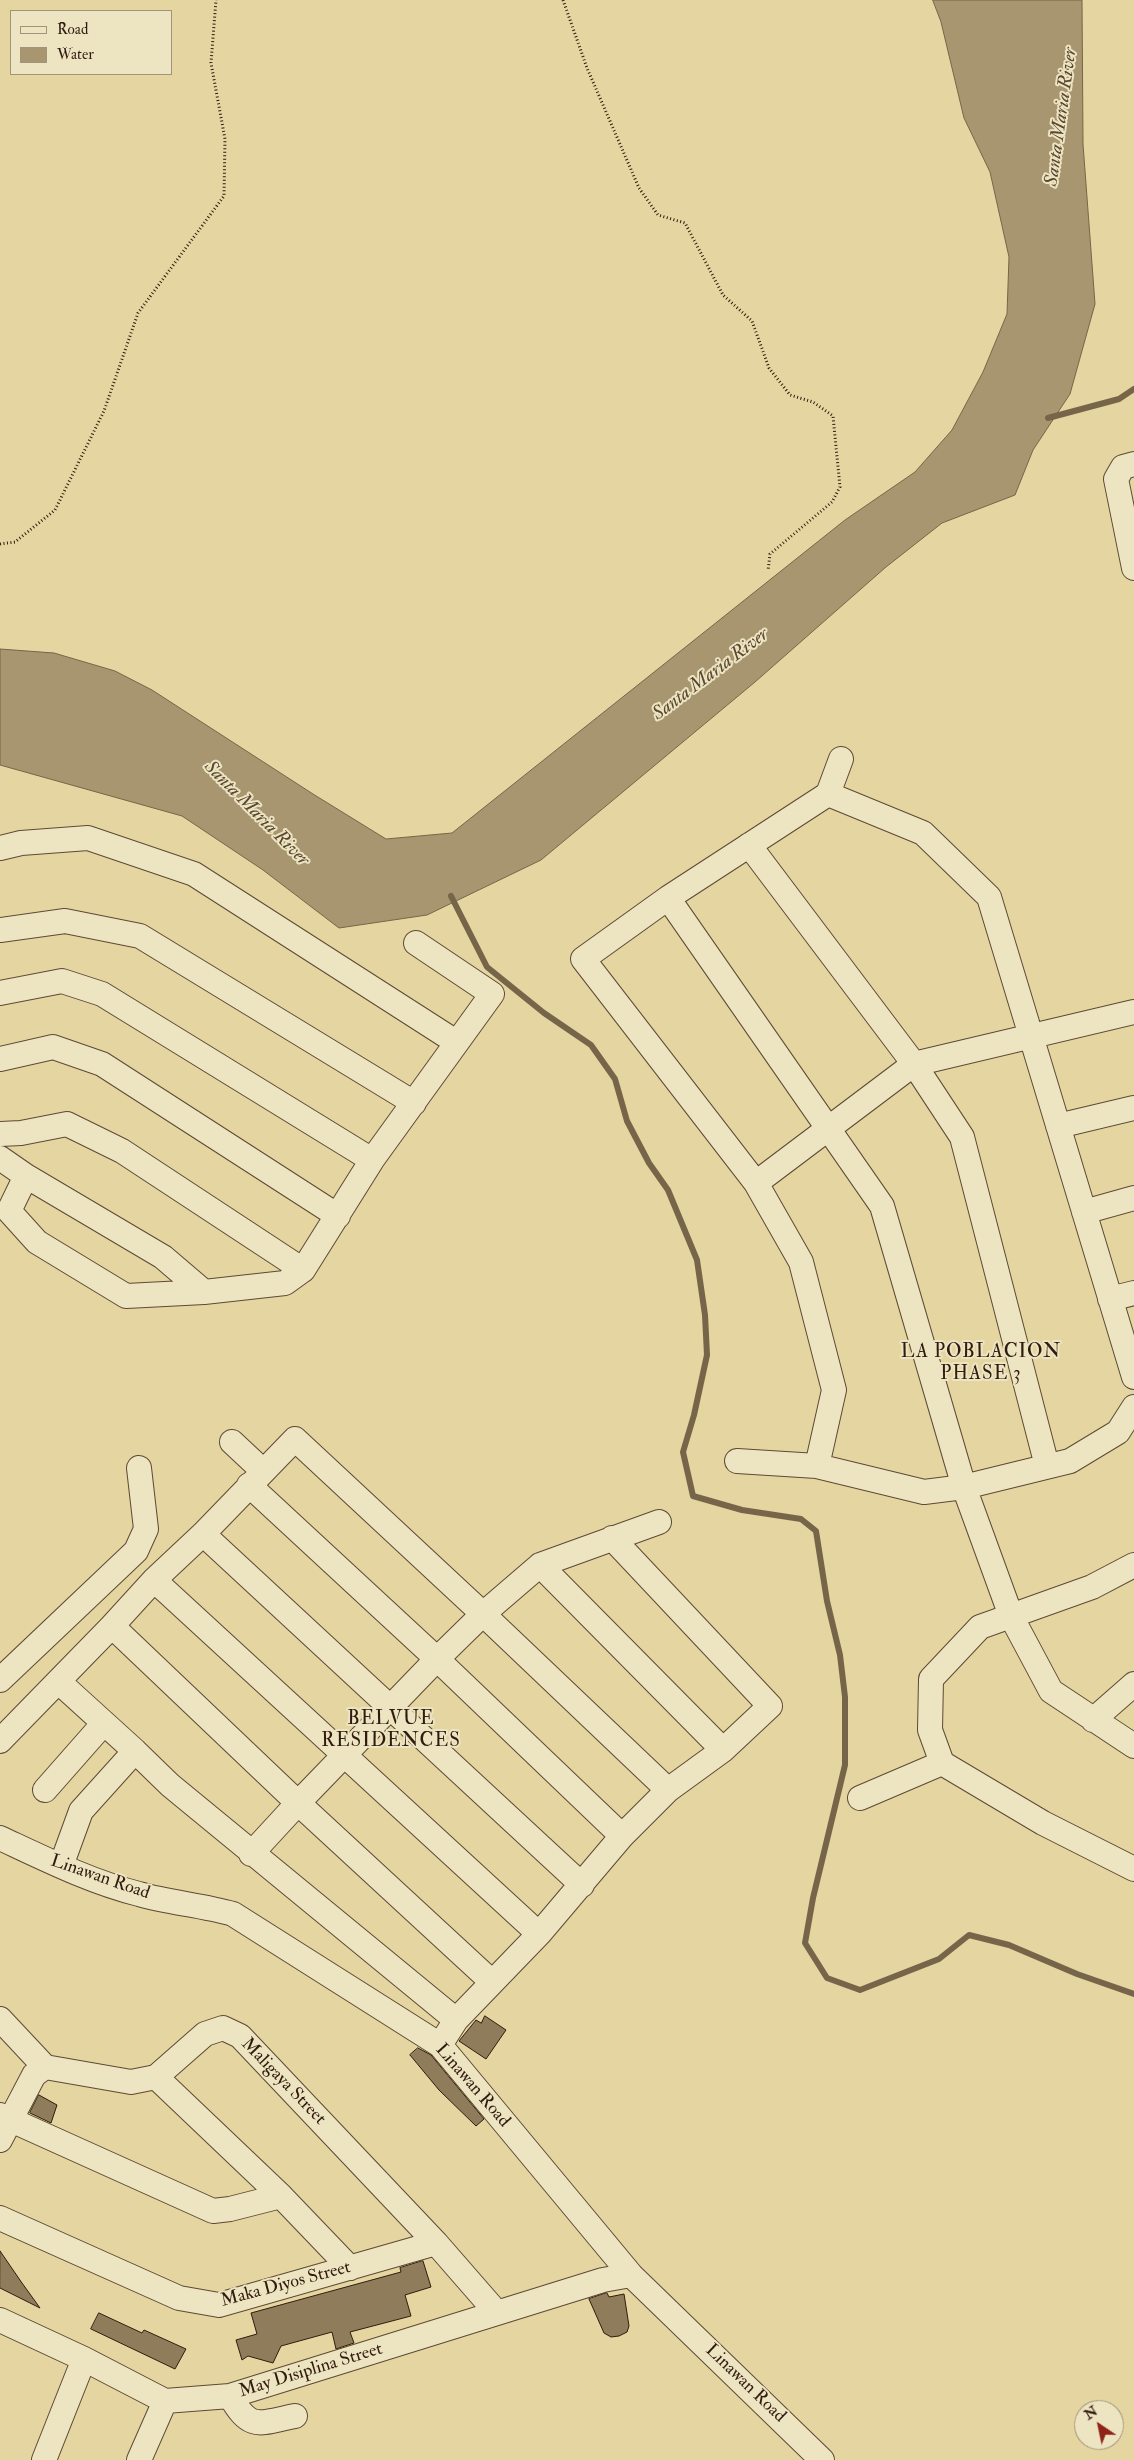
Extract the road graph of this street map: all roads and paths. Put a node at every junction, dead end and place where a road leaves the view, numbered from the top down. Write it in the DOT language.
graph roads {
  1 [pos="216,0"];
  2 [pos="563,0"];
  3 [pos="1134,464"];
  4 [pos="0,544"];
  5 [pos="1134,568"];
  6 [pos="768,572"];
  7 [pos="840,759"];
  8 [pos="828,794"];
  9 [pos="749,845"];
  10 [pos="0,848"];
  11 [pos="668,898"];
  12 [pos="0,930"];
  13 [pos="416,943"];
  14 [pos="0,993"];
  15 [pos="1134,1012"];
  16 [pos="1031,1037"];
  17 [pos="456,1042"];
  18 [pos="0,1059"];
  19 [pos="914,1064"];
  20 [pos="414,1103"];
  21 [pos="1134,1108"];
  22 [pos="1058,1126"];
  23 [pos="830,1129"];
  24 [pos="0,1134"];
  25 [pos="0,1158"];
  26 [pos="372,1160"];
  27 [pos="26,1176"];
  28 [pos="756,1183"];
  29 [pos="1134,1198"];
  30 [pos="1084,1212"];
  31 [pos="338,1216"];
  32 [pos="303,1270"];
  33 [pos="204,1292"];
  34 [pos="1134,1293"];
  35 [pos="1110,1299"];
  36 [pos="1134,1377"];
  37 [pos="1134,1407"];
  38 [pos="232,1442"];
  39 [pos="738,1461"];
  40 [pos="817,1466"];
  41 [pos="1047,1466"];
  42 [pos="139,1468"];
  43 [pos="256,1478"];
  44 [pos="964,1487"];
  45 [pos="659,1522"];
  46 [pos="203,1534"];
  47 [pos="612,1538"];
  48 [pos="1134,1565"];
  49 [pos="540,1566"];
  50 [pos="154,1580"];
  51 [pos="484,1614"];
  52 [pos="1010,1616"];
  53 [pos="112,1626"];
  54 [pos="437,1659"];
  55 [pos="0,1680"];
  56 [pos="59,1682"];
  57 [pos="1134,1684"];
  58 [pos="389,1708"];
  59 [pos="1093,1720"];
  60 [pos="104,1723"];
  61 [pos="0,1741"];
  62 [pos="1134,1746"];
  63 [pos="723,1750"];
  64 [pos="135,1751"];
  65 [pos="345,1755"];
  66 [pos="942,1763"];
  67 [pos="45,1790"];
  68 [pos="668,1790"];
  69 [pos="860,1798"];
  70 [pos="298,1803"];
  71 [pos="622,1836"];
  72 [pos="0,1838"];
  73 [pos="251,1854"];
  74 [pos="61,1866"];
  75 [pos="1134,1868"];
  76 [pos="582,1885"];
  77 [pos="539,1934"];
  78 [pos="492,1982"];
  79 [pos="0,2019"];
  80 [pos="456,2020"];
  81 [pos="440,2045"];
  82 [pos="45,2067"];
  83 [pos="156,2077"];
  84 [pos="5,2117"];
  85 [pos="0,2140"];
  86 [pos="281,2196"];
  87 [pos="0,2218"];
  88 [pos="436,2243"];
  89 [pos="350,2268"];
  90 [pos="631,2276"];
  91 [pos="496,2313"];
  92 [pos="2,2326"];
  93 [pos="84,2359"];
  94 [pos="230,2396"];
  95 [pos="165,2401"];
  96 [pos="295,2416"];
  97 [pos="44,2460"];
  98 [pos="139,2460"];
  99 [pos="822,2460"];
  1 -- 4 [label="path"];
  2 -- 6 [label="path"];
  3 -- 5 [label="street"];
  7 -- 8 [label="street"];
  8 -- 9 [label="street"];
  8 -- 16 [label="street"];
  9 -- 11 [label="street"];
  9 -- 19 [label="street"];
  10 -- 17 [label="street"];
  11 -- 23 [label="street"];
  11 -- 28 [label="street"];
  12 -- 20 [label="street"];
  13 -- 17 [label="street"];
  14 -- 26 [label="street"];
  15 -- 16 [label="street"];
  16 -- 19 [label="street"];
  16 -- 22 [label="street"];
  17 -- 20 [label="street"];
  18 -- 31 [label="street"];
  19 -- 23 [label="street"];
  19 -- 41 [label="street"];
  20 -- 26 [label="street"];
  21 -- 22 [label="street"];
  22 -- 30 [label="street"];
  23 -- 28 [label="street"];
  23 -- 44 [label="street"];
  24 -- 32 [label="street"];
  25 -- 27 [label="street"];
  26 -- 31 [label="street"];
  27 -- 33 [label="street"];
  27 -- 33 [label="street"];
  28 -- 40 [label="street"];
  29 -- 30 [label="street"];
  30 -- 35 [label="street"];
  31 -- 32 [label="street"];
  32 -- 33 [label="street"];
  34 -- 35 [label="street"];
  35 -- 36 [label="street"];
  37 -- 41 [label="street"];
  38 -- 43 [label="street"];
  39 -- 40 [label="street"];
  40 -- 44 [label="street"];
  41 -- 44 [label="street"];
  42 -- 55 [label="street"];
  43 -- 46 [label="street"];
  43 -- 51 [label="street"];
  43 -- 54 [label="street"];
  44 -- 52 [label="street"];
  45 -- 47 [label="street"];
  46 -- 50 [label="street"];
  46 -- 58 [label="street"];
  47 -- 49 [label="street"];
  47 -- 63 [label="street"];
  48 -- 52 [label="street"];
  49 -- 51 [label="street"];
  49 -- 63 [label="street"];
  50 -- 53 [label="street"];
  50 -- 65 [label="street"];
  51 -- 54 [label="street"];
  51 -- 68 [label="street"];
  52 -- 59 [label="street"];
  52 -- 66 [label="street"];
  53 -- 56 [label="street"];
  53 -- 70 [label="street"];
  54 -- 58 [label="street"];
  54 -- 71 [label="street"];
  56 -- 60 [label="street"];
  56 -- 61 [label="street"];
  57 -- 59 [label="street"];
  58 -- 65 [label="street"];
  58 -- 76 [label="street"];
  59 -- 62 [label="street"];
  60 -- 64 [label="street"];
  60 -- 67 [label="street"];
  63 -- 68 [label="street"];
  64 -- 73 [label="street"];
  64 -- 74 [label="street"];
  65 -- 70 [label="street"];
  65 -- 77 [label="street"];
  66 -- 69 [label="street"];
  66 -- 75 [label="street"];
  68 -- 71 [label="street"];
  70 -- 73 [label="street"];
  70 -- 78 [label="street"];
  71 -- 76 [label="street"];
  72 -- 74 [label="street, Linawan Road"];
  73 -- 80 [label="street"];
  74 -- 81 [label="street, Linawan Road"];
  76 -- 77 [label="street"];
  77 -- 78 [label="street"];
  78 -- 80 [label="street"];
  79 -- 82 [label="street"];
  80 -- 81 [label="street"];
  81 -- 90 [label="street, Linawan Road"];
  82 -- 83 [label="street, Maligaya Street"];
  82 -- 84 [label="street"];
  83 -- 86 [label="street"];
  83 -- 88 [label="street, Maligaya Street"];
  84 -- 85 [label="street"];
  84 -- 86 [label="street"];
  86 -- 89 [label="street"];
  87 -- 89 [label="street, Maka Diyos Street"];
  88 -- 89 [label="street, Maka Diyos Street"];
  88 -- 91 [label="street, Maligaya Street"];
  90 -- 91 [label="street, May Disiplina Street"];
  90 -- 99 [label="street, Linawan Road"];
  91 -- 94 [label="street, May Disiplina Street"];
  92 -- 93 [label="street"];
  93 -- 95 [label="street"];
  93 -- 97 [label="street"];
  94 -- 95 [label="street, May Disiplina Street"];
  94 -- 96 [label="street"];
  95 -- 98 [label="street"];
}
